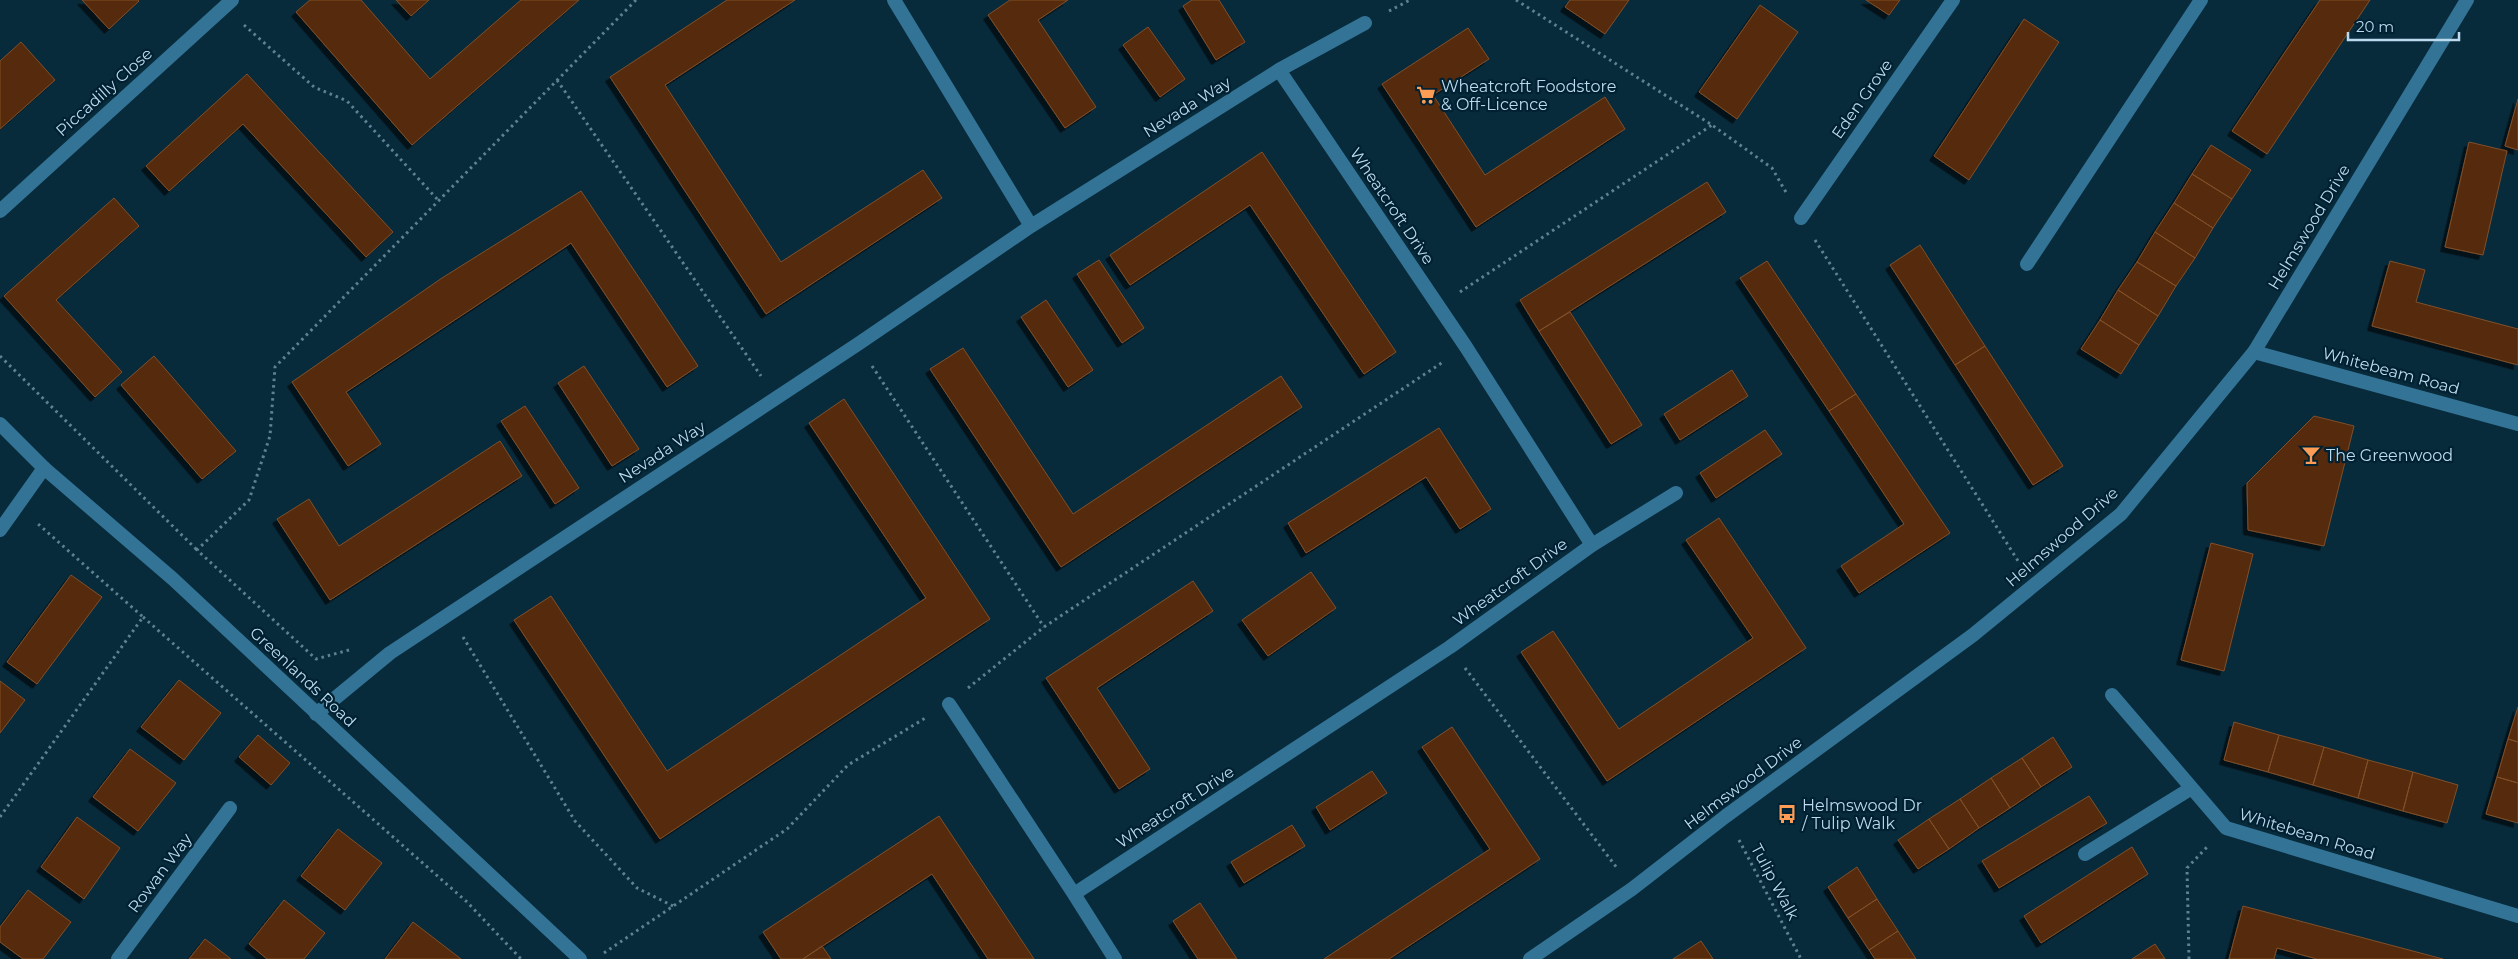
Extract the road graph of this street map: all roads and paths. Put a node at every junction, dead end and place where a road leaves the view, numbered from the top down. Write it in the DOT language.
graph roads {
  1 [pos="636,0"];
  2 [pos="894,0"];
  3 [pos="1516,0"];
  4 [pos="1953,0"];
  5 [pos="2200,0"];
  6 [pos="2467,0"];
  7 [pos="224,2"];
  8 [pos="1365,23"];
  9 [pos="1279,70"];
  10 [pos="557,80"];
  11 [pos="1712,125"];
  12 [pos="438,200"];
  13 [pos="0,211"];
  14 [pos="1801,218"];
  15 [pos="1031,226"];
  16 [pos="2027,264"];
  17 [pos="1439,306"];
  18 [pos="858,344"];
  19 [pos="1466,347"];
  20 [pos="2254,352"];
  21 [pos="0,356"];
  22 [pos="776,398"];
  23 [pos="0,424"];
  24 [pos="2518,424"];
  25 [pos="44,468"];
  26 [pos="1676,493"];
  27 [pos="18,506"];
  28 [pos="0,530"];
  29 [pos="1592,545"];
  30 [pos="197,550"];
  31 [pos="2034,586"];
  32 [pos="449,613"];
  33 [pos="143,617"];
  34 [pos="1044,627"];
  35 [pos="352,647"];
  36 [pos="1450,647"];
  37 [pos="2112,695"];
  38 [pos="949,704"];
  39 [pos="316,714"];
  40 [pos="2190,789"];
  41 [pos="230,808"];
  42 [pos="1726,816"];
  43 [pos="0,817"];
  44 [pos="2226,828"];
  45 [pos="2084,854"];
  46 [pos="1632,889"];
  47 [pos="1074,894"];
  48 [pos="673,906"];
  49 [pos="2518,916"];
  50 [pos="603,954"];
  51 [pos="118,959"];
  52 [pos="521,959"];
  53 [pos="580,959"];
  54 [pos="1115,959"];
  55 [pos="1530,959"];
  56 [pos="1801,959"];
  57 [pos="2189,959"];
  1 -- 10 [label="path"];
  2 -- 15 [label="street"];
  3 -- 11 [label="path"];
  4 -- 14 [label="street, Eden Grove"];
  5 -- 16 [label="street"];
  6 -- 20 [label="street, Helmswood Drive"];
  7 -- 12 [label="path"];
  7 -- 13 [label="street, Piccadilly Close"];
  8 -- 9 [label="street, Nevada Way"];
  9 -- 15 [label="street, Nevada Way"];
  9 -- 17 [label="street, Wheatcroft Drive"];
  10 -- 12 [label="path"];
  10 -- 22 [label="path"];
  11 -- 14 [label="path"];
  11 -- 17 [label="path"];
  12 -- 30 [label="path"];
  14 -- 31 [label="path"];
  15 -- 18 [label="street, Nevada Way"];
  17 -- 19 [label="street, Wheatcroft Drive"];
  18 -- 22 [label="street, Nevada Way"];
  18 -- 34 [label="path"];
  19 -- 29 [label="street, Wheatcroft Drive"];
  19 -- 34 [label="path"];
  20 -- 24 [label="street, Whitebeam Road"];
  20 -- 31 [label="street, Helmswood Drive"];
  21 -- 30 [label="path"];
  22 -- 32 [label="street, Nevada Way"];
  23 -- 25 [label="street, Greenlands Road"];
  25 -- 27 [label="street"];
  25 -- 39 [label="street, Greenlands Road"];
  26 -- 29 [label="street"];
  27 -- 28 [label="street"];
  27 -- 33 [label="path"];
  29 -- 36 [label="street, Wheatcroft Drive"];
  30 -- 35 [label="path"];
  31 -- 42 [label="street, Helmswood Drive"];
  32 -- 39 [label="street, Nevada Way"];
  32 -- 48 [label="path"];
  33 -- 43 [label="path"];
  33 -- 52 [label="path"];
  34 -- 38 [label="path"];
  36 -- 46 [label="path"];
  36 -- 47 [label="street, Wheatcroft Drive"];
  37 -- 40 [label="street, Whitebeam Road"];
  38 -- 47 [label="street"];
  38 -- 48 [label="path"];
  39 -- 53 [label="street, Greenlands Road"];
  40 -- 44 [label="street, Whitebeam Road"];
  40 -- 45 [label="street"];
  41 -- 51 [label="street, Rowan Way"];
  42 -- 46 [label="street, Helmswood Drive"];
  42 -- 56 [label="path, Tulip Walk"];
  44 -- 49 [label="street, Whitebeam Road"];
  44 -- 57 [label="path"];
  46 -- 55 [label="street, Helmswood Drive"];
  47 -- 54 [label="street"];
  48 -- 50 [label="path"];
}
